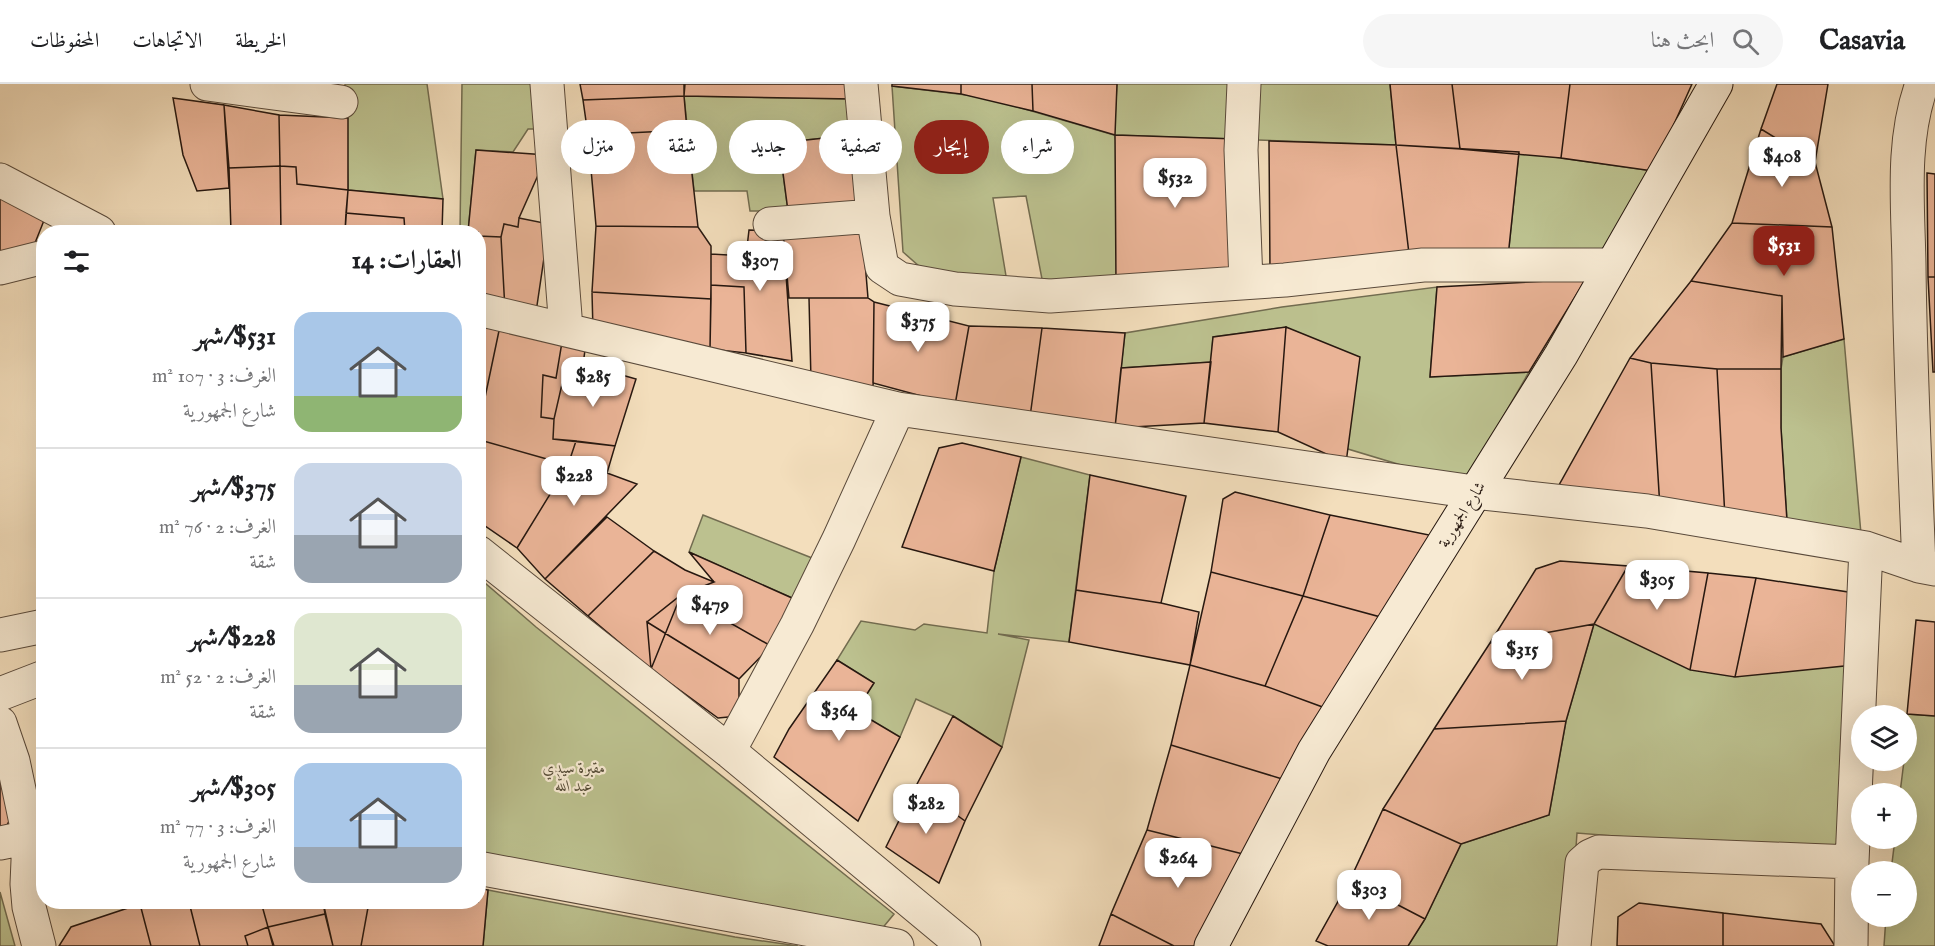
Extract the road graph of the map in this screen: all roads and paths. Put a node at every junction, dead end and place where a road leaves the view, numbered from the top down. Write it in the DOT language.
graph roads {
  1 [pos="207,84"];
  2 [pos="547,84"];
  3 [pos="861,84"];
  4 [pos="1244,84"];
  5 [pos="1716,84"];
  6 [pos="1922,84"];
  7 [pos="341,102"];
  8 [pos="0,180"];
  9 [pos="873,216"];
  10 [pos="770,224"];
  11 [pos="86,225"];
  12 [pos="36,259"];
  13 [pos="1611,265"];
  14 [pos="0,268"];
  15 [pos="1246,282"];
  16 [pos="486,311"];
  17 [pos="566,329"];
  18 [pos="898,409"];
  19 [pos="1474,492"];
  20 [pos="1866,548"];
  21 [pos="486,558"];
  22 [pos="1927,568"];
  23 [pos="36,628"];
  24 [pos="0,635"];
  25 [pos="36,680"];
  26 [pos="0,694"];
  27 [pos="0,723"];
  28 [pos="729,751"];
  29 [pos="14,840"];
  30 [pos="1852,861"];
  31 [pos="1851,862"];
  32 [pos="486,869"];
  33 [pos="36,899"];
  34 [pos="39,909"];
  35 [pos="1851,927"];
  36 [pos="39,946"];
  37 [pos="897,946"];
  38 [pos="964,946"];
  39 [pos="1211,946"];
  40 [pos="1574,946"];
  41 [pos="1851,946"];
  1 -- 7 [label="street"];
  2 -- 17 [label="street"];
  3 -- 9 [label="street"];
  4 -- 15 [label="street"];
  5 -- 13 [label="street, شارع الجمهورية"];
  6 -- 22 [label="street"];
  8 -- 11 [label="street"];
  9 -- 10 [label="street"];
  9 -- 15 [label="street"];
  12 -- 14 [label="street"];
  13 -- 15 [label="street"];
  13 -- 19 [label="street, شارع الجمهورية"];
  16 -- 17 [label="street"];
  17 -- 18 [label="street"];
  18 -- 19 [label="street"];
  18 -- 28 [label="street"];
  19 -- 20 [label="street"];
  19 -- 39 [label="street, شارع الجمهورية"];
  20 -- 22 [label="street"];
  20 -- 30 [label="street"];
  21 -- 28 [label="street"];
  23 -- 24 [label="street"];
  25 -- 26 [label="street"];
  27 -- 29 [label="street"];
  28 -- 38 [label="street"];
  29 -- 33 [label="street"];
  31 -- 40 [label="street"];
  32 -- 37 [label="street"];
  34 -- 36 [label="street"];
  35 -- 41 [label="street"];
}
